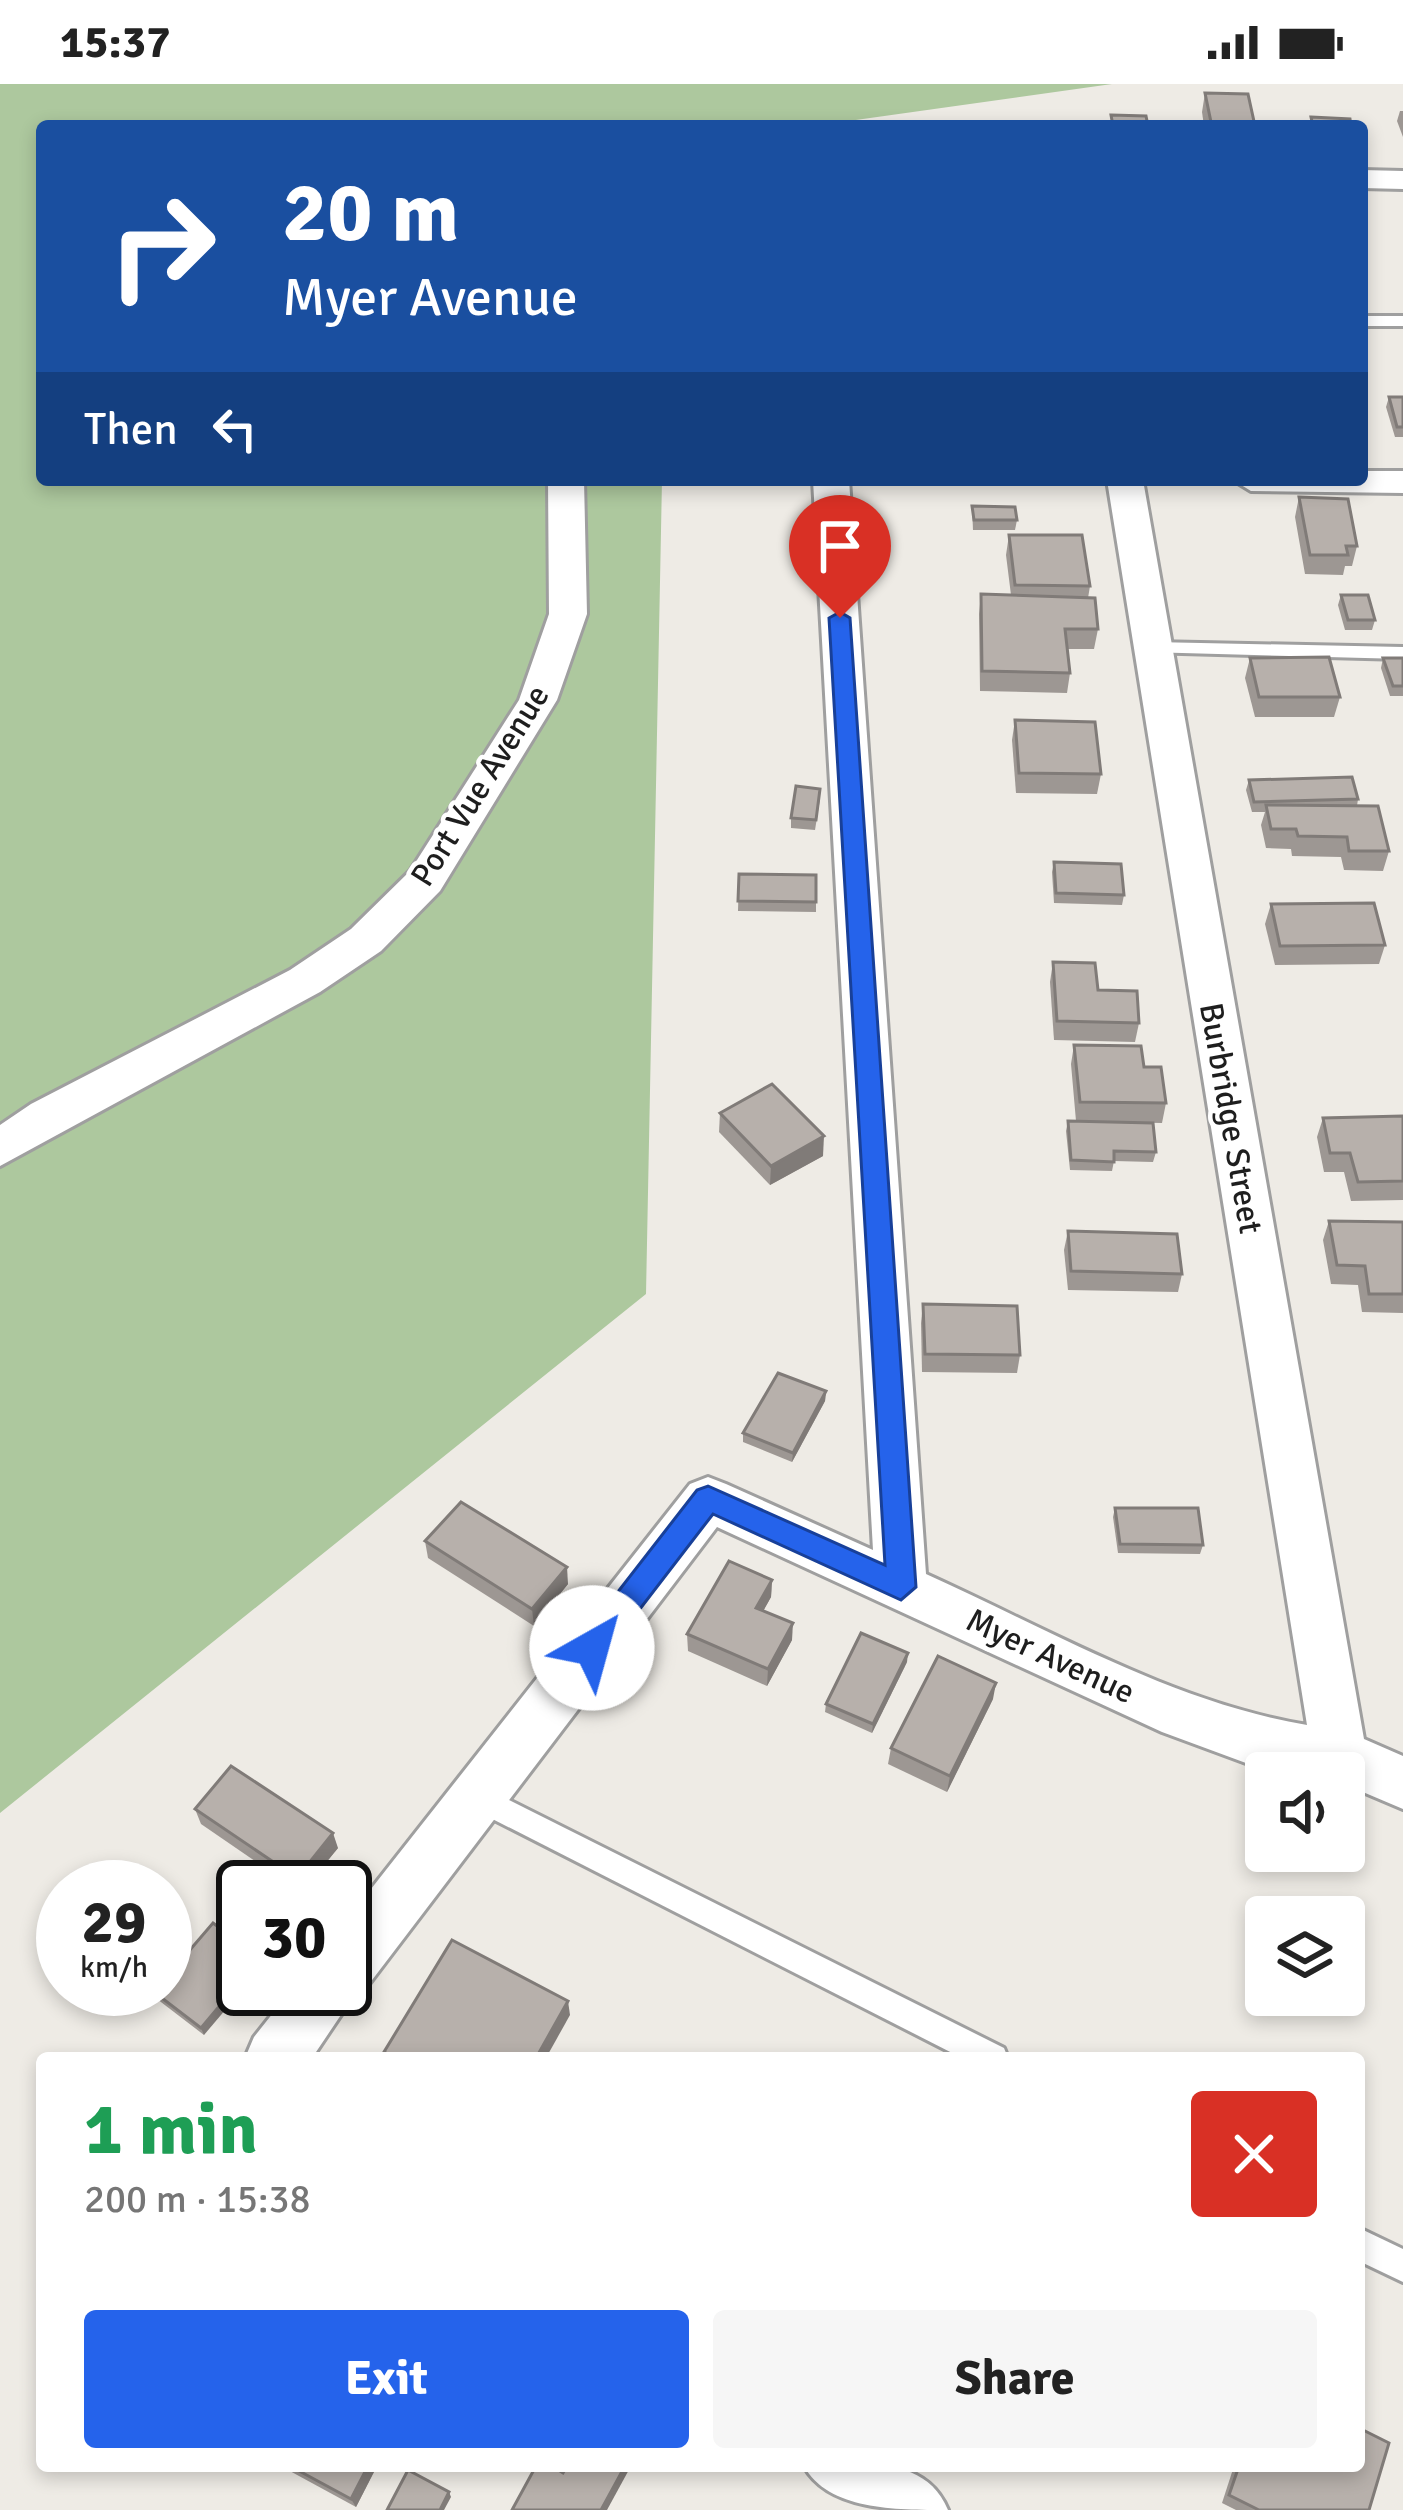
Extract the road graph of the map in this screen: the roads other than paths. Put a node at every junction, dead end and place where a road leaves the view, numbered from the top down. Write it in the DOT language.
graph roads {
  1 [pos="1368,179"];
  2 [pos="1403,180"];
  3 [pos="1368,321"];
  4 [pos="1403,321"];
  5 [pos="1368,482"];
  6 [pos="1403,482"];
  7 [pos="566,486"];
  8 [pos="831,486"];
  9 [pos="1126,486"];
  10 [pos="1153,648"];
  11 [pos="1403,653"];
  12 [pos="0,1149"];
  13 [pos="901,1587"];
  14 [pos="1321,1752"];
  15 [pos="1338,1752"];
  16 [pos="1365,1766"];
  17 [pos="1403,1783"];
  18 [pos="477,1796"];
  19 [pos="372,1933"];
  20 [pos="307,2016"];
  21 [pos="280,2052"];
  22 [pos="981,2052"];
  23 [pos="1365,2247"];
  24 [pos="1403,2266"];
  25 [pos="848,2472"];
  26 [pos="915,2510"];
  1 -- 2 [label="street"];
  3 -- 4 [label="lane"];
  5 -- 6 [label="street"];
  7 -- 12 [label="street, Port Vue Avenue"];
  8 -- 13 [label="street"];
  9 -- 10 [label="street, Burbridge Street"];
  10 -- 11 [label="lane"];
  10 -- 15 [label="street, Burbridge Street"];
  13 -- 14 [label="street, Myer Avenue"];
  13 -- 18 [label="street, Myer Avenue"];
  16 -- 17 [label="street, Myer Avenue"];
  18 -- 19 [label="street"];
  18 -- 22 [label="lane"];
  20 -- 21 [label="street"];
  23 -- 24 [label="lane"];
  25 -- 26 [label="street"];
}
